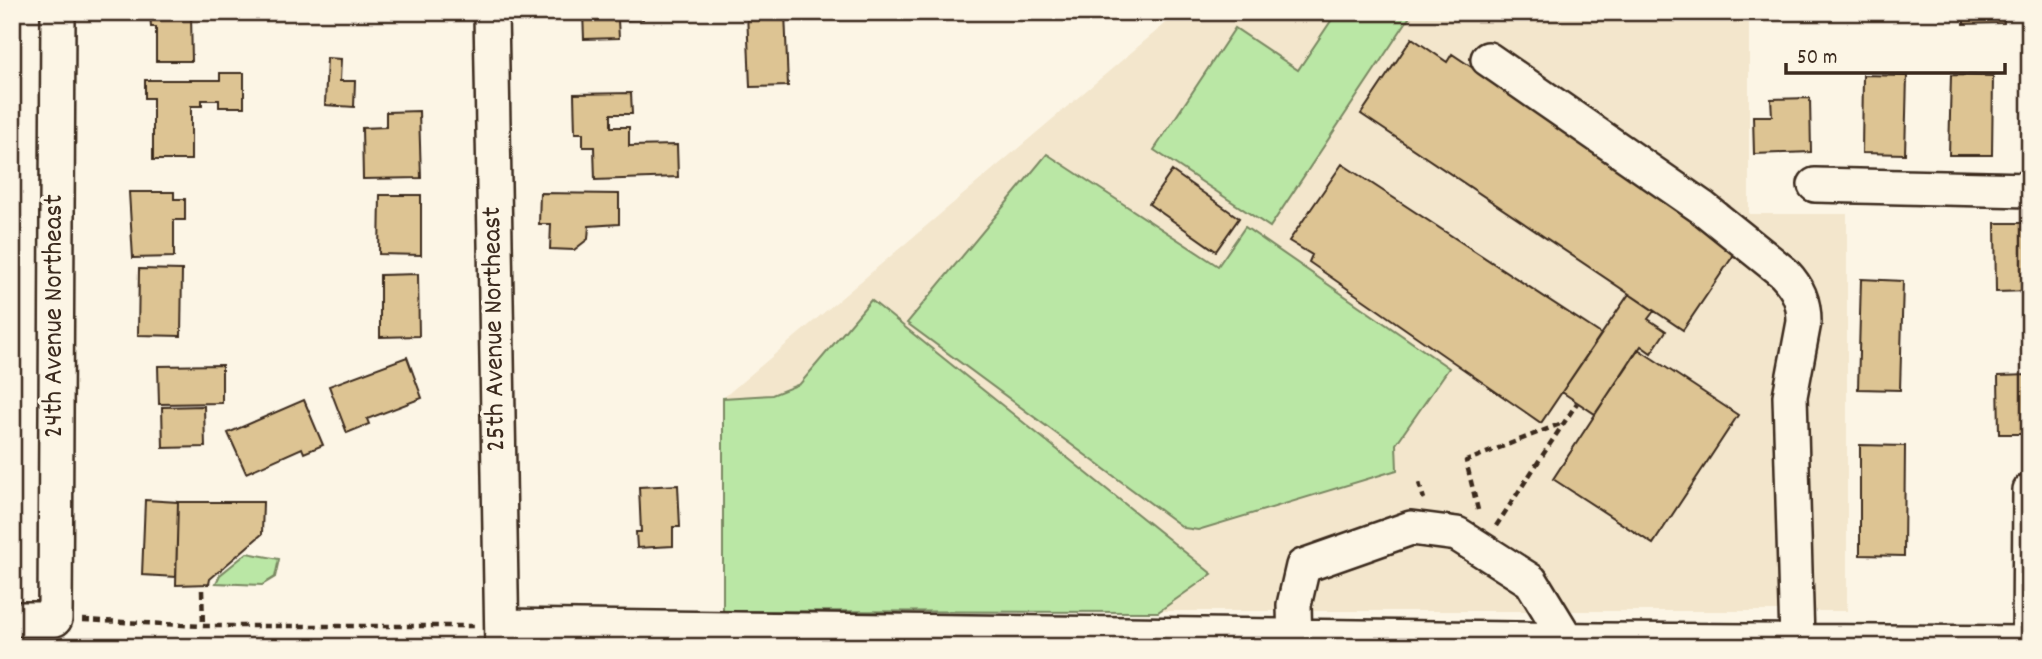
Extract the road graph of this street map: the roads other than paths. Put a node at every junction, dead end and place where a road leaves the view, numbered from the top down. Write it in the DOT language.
graph roads {
  1 [pos="58,12"];
  2 [pos="491,12"];
  3 [pos="1488,59"];
  4 [pos="1815,185"];
  5 [pos="2030,190"];
  6 [pos="2029,490"];
  7 [pos="12,619"];
  8 [pos="502,636"];
  9 [pos="1124,640"];
  10 [pos="1567,640"];
  11 [pos="1797,640"];
  12 [pos="1295,642"];
  13 [pos="1600,643"];
  14 [pos="1746,643"];
  15 [pos="2029,643"];
  16 [pos="1903,644"];
  1 -- 7 [label="street, 24th Avenue Northeast"];
  2 -- 8 [label="street, 25th Avenue Northeast"];
  3 -- 11 [label="street"];
  4 -- 5 [label="street"];
  6 -- 15 [label="street"];
  8 -- 9 [label="street"];
  9 -- 12 [label="street"];
  10 -- 12 [label="street"];
  10 -- 12 [label="street"];
  10 -- 13 [label="street"];
  11 -- 14 [label="street"];
  11 -- 16 [label="street"];
  13 -- 14 [label="street"];
  15 -- 16 [label="street"];
}
